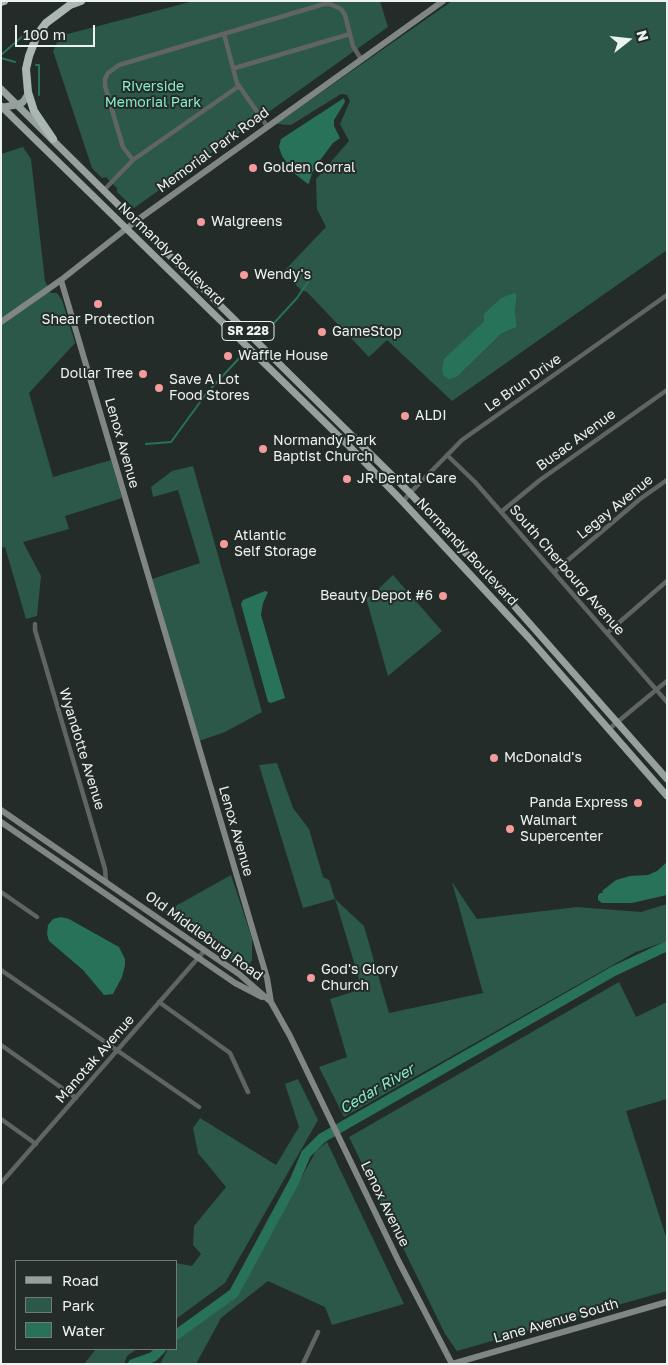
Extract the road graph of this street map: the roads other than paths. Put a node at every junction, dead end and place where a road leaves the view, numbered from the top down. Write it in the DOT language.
graph roads {
  1 [pos="81,1"];
  2 [pos="443,1"];
  3 [pos="224,34"];
  4 [pos="350,34"];
  5 [pos="361,59"];
  6 [pos="234,68"];
  7 [pos="239,86"];
  8 [pos="1,89"];
  9 [pos="28,94"];
  10 [pos="17,105"];
  11 [pos="2,106"];
  12 [pos="267,126"];
  13 [pos="53,140"];
  14 [pos="133,160"];
  15 [pos="104,190"];
  16 [pos="136,221"];
  17 [pos="127,228"];
  18 [pos="61,280"];
  19 [pos="667,295"];
  20 [pos="1,322"];
  21 [pos="667,390"];
  22 [pos="447,455"];
  23 [pos="667,480"];
  24 [pos="410,493"];
  25 [pos="403,502"];
  26 [pos="501,512"];
  27 [pos="554,572"];
  28 [pos="667,581"];
  29 [pos="35,624"];
  30 [pos="607,633"];
  31 [pos="667,681"];
  32 [pos="656,690"];
  33 [pos="667,702"];
  34 [pos="618,723"];
  35 [pos="609,730"];
  36 [pos="667,779"];
  37 [pos="667,796"];
  38 [pos="1,810"];
  39 [pos="1,822"];
  40 [pos="37,833"];
  41 [pos="31,842"];
  42 [pos="106,882"];
  43 [pos="1,892"];
  44 [pos="105,894"];
  45 [pos="37,917"];
  46 [pos="205,950"];
  47 [pos="198,958"];
  48 [pos="1,970"];
  49 [pos="159,1002"];
  50 [pos="271,1002"];
  51 [pos="1,1045"];
  52 [pos="118,1051"];
  53 [pos="248,1092"];
  54 [pos="76,1098"];
  55 [pos="199,1107"];
  56 [pos="1,1119"];
  57 [pos="36,1144"];
  58 [pos="1,1183"];
  59 [pos="667,1302"];
  60 [pos="318,1332"];
  61 [pos="303,1364"];
  62 [pos="452,1364"];
  1 -- 9 [label="highway"];
  2 -- 5 [label="main road, Memorial Park Road"];
  3 -- 4 [label="street"];
  3 -- 6 [label="street"];
  3 -- 14 [label="street"];
  4 -- 5 [label="street"];
  4 -- 6 [label="street"];
  5 -- 12 [label="main road, Memorial Park Road"];
  6 -- 7 [label="street"];
  7 -- 12 [label="street"];
  7 -- 14 [label="street"];
  8 -- 10 [label="main road, Normandy Boulevard / SR 228"];
  9 -- 10 [label="main road"];
  9 -- 13 [label="highway"];
  10 -- 11 [label="main road"];
  10 -- 13 [label="main road, Normandy Boulevard / SR 228"];
  11 -- 17 [label="main road, Normandy Boulevard / SR 228"];
  12 -- 16 [label="main road, Memorial Park Road"];
  13 -- 15 [label="main road, Normandy Boulevard / SR 228"];
  14 -- 15 [label="street"];
  15 -- 16 [label="main road, Normandy Boulevard / SR 228"];
  16 -- 17 [label="main road, Memorial Park Road"];
  16 -- 24 [label="main road, Normandy Boulevard / SR 228"];
  17 -- 18 [label="main road, Memorial Park Road"];
  17 -- 25 [label="main road, Normandy Boulevard / SR 228"];
  18 -- 20 [label="main road, Memorial Park Road"];
  18 -- 50 [label="main road, Lenox Avenue"];
  19 -- 22 [label="street, Le Brun Drive"];
  21 -- 26 [label="street, Busac Avenue"];
  22 -- 24 [label="street, Le Brun Drive"];
  22 -- 26 [label="street, South Cherbourg Avenue"];
  23 -- 27 [label="street, Legay Avenue"];
  24 -- 25 [label="street, Le Brun Drive"];
  24 -- 34 [label="main road, Normandy Boulevard / SR 228"];
  25 -- 35 [label="main road, Normandy Boulevard / SR 228"];
  26 -- 27 [label="street, South Cherbourg Avenue"];
  27 -- 30 [label="street, South Cherbourg Avenue"];
  28 -- 30 [label="street"];
  29 -- 42 [label="street, Wyandotte Avenue"];
  30 -- 32 [label="street, South Cherbourg Avenue"];
  31 -- 32 [label="street"];
  32 -- 33 [label="street, South Cherbourg Avenue"];
  32 -- 34 [label="street"];
  34 -- 35 [label="street"];
  34 -- 36 [label="main road, Normandy Boulevard / SR 228"];
  35 -- 37 [label="main road, Normandy Boulevard / SR 228"];
  38 -- 40 [label="main road, Old Middleburg Road"];
  39 -- 41 [label="main road, Old Middleburg Road"];
  40 -- 41 [label="main road"];
  40 -- 42 [label="main road, Old Middleburg Road"];
  41 -- 44 [label="main road, Old Middleburg Road"];
  42 -- 44 [label="main road"];
  42 -- 46 [label="main road, Old Middleburg Road"];
  43 -- 45 [label="street"];
  44 -- 47 [label="main road, Old Middleburg Road"];
  46 -- 47 [label="street, Manotak Avenue"];
  46 -- 50 [label="main road, Old Middleburg Road"];
  47 -- 49 [label="street, Manotak Avenue"];
  47 -- 50 [label="main road, Old Middleburg Road"];
  48 -- 52 [label="street"];
  49 -- 52 [label="street, Manotak Avenue"];
  49 -- 53 [label="street"];
  50 -- 62 [label="main road, Lenox Avenue"];
  51 -- 54 [label="street"];
  52 -- 54 [label="street, Manotak Avenue"];
  52 -- 55 [label="street"];
  54 -- 57 [label="street, Manotak Avenue"];
  56 -- 57 [label="street"];
  57 -- 58 [label="street, Manotak Avenue"];
  59 -- 62 [label="main road, Lane Avenue South"];
  60 -- 61 [label="street"];
}
